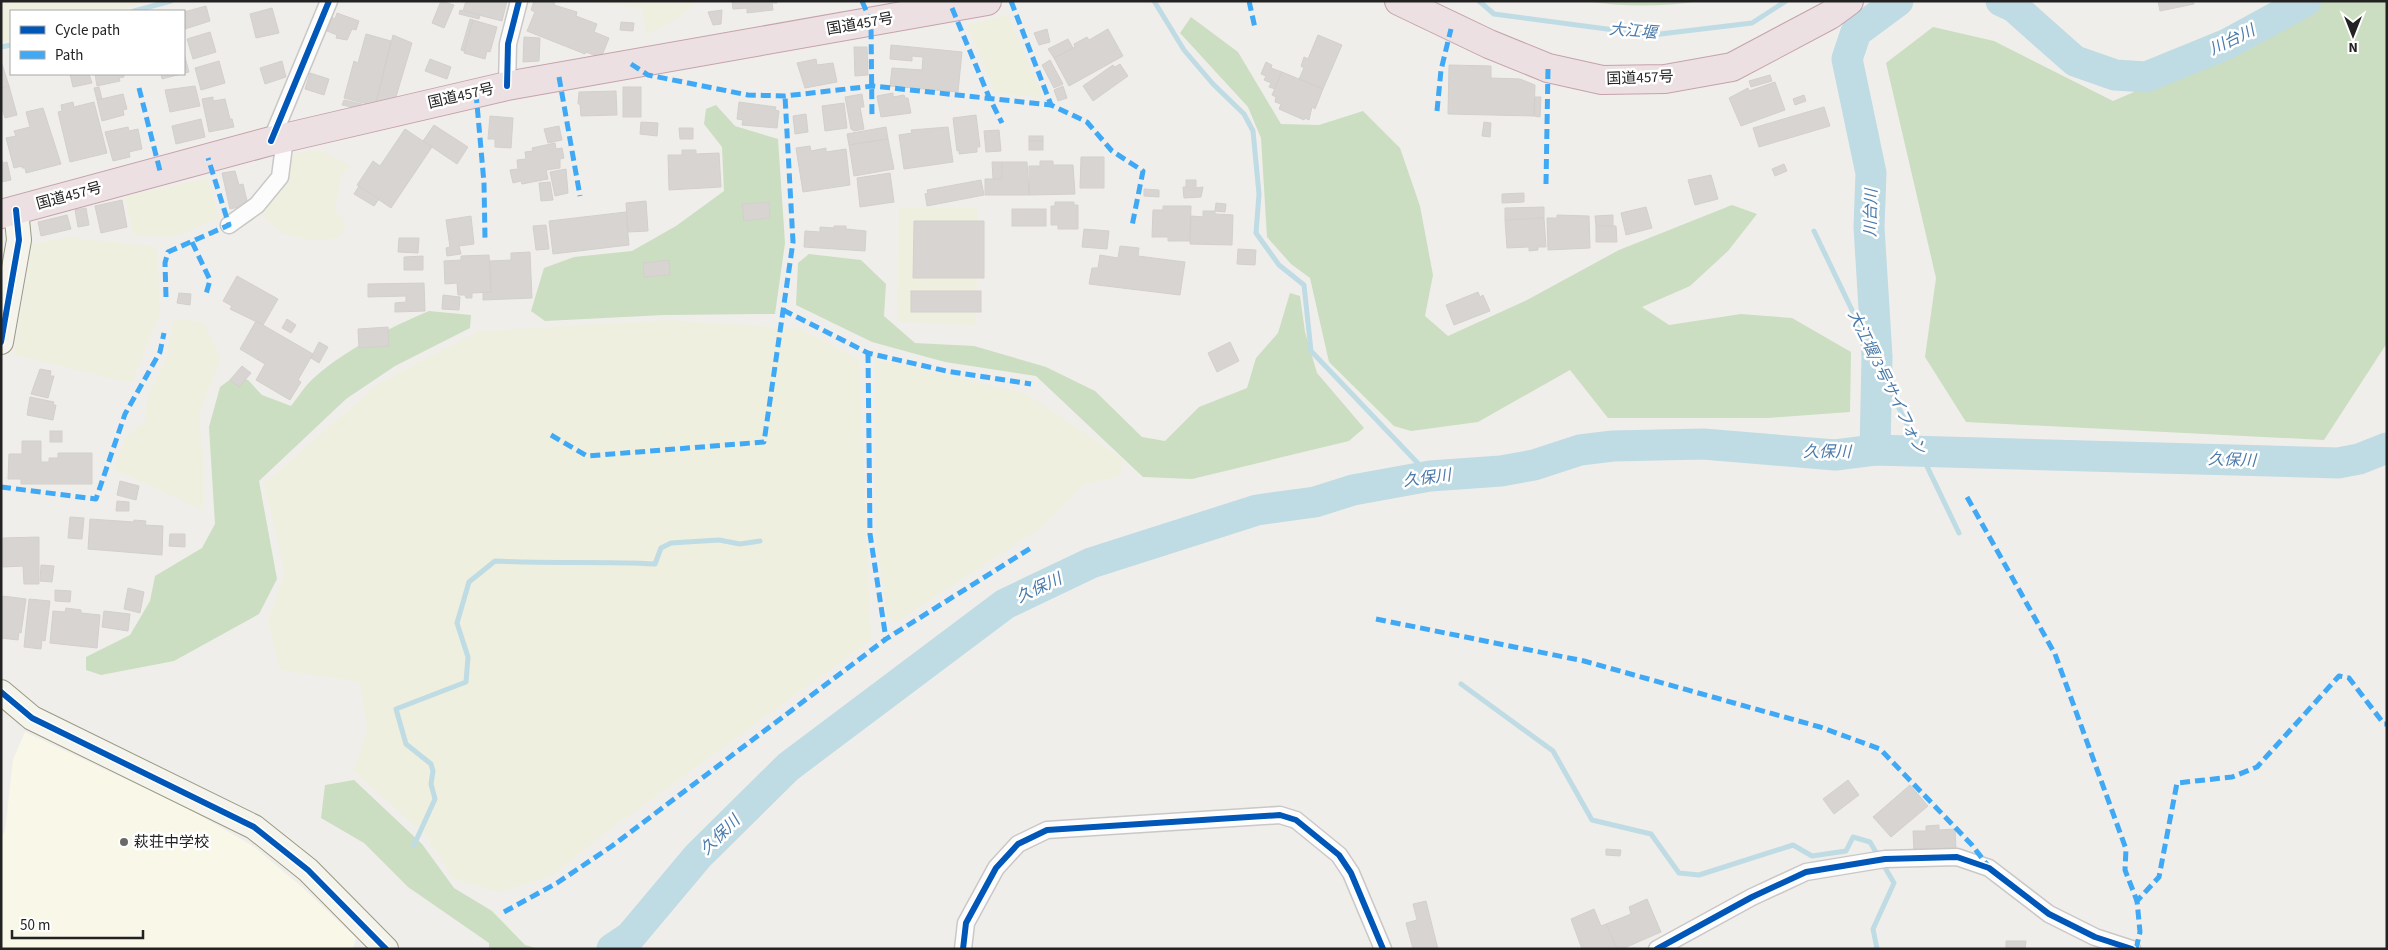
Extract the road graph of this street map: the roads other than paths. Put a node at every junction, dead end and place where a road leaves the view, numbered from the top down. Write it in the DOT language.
graph roads {
  1 [pos="329,1"];
  2 [pos="519,1"];
  3 [pos="988,1"];
  4 [pos="1399,1"];
  5 [pos="1849,1"];
  6 [pos="508,86"];
  7 [pos="278,139"];
  8 [pos="9,212"];
  9 [pos="229,225"];
  10 [pos="1,342"];
  11 [pos="5,701"];
  12 [pos="376,945"];
  13 [pos="963,949"];
  14 [pos="1383,949"];
  15 [pos="1657,949"];
  16 [pos="2132,949"];
  1 -- 7 [label="street"];
  2 -- 6 [label="street"];
  3 -- 6 [label="highway, 国道457号"];
  4 -- 5 [label="highway, 国道457号"];
  6 -- 7 [label="highway, 国道457号"];
  7 -- 8 [label="highway, 国道457号"];
  7 -- 9 [label="street"];
  8 -- 10 [label="street"];
  11 -- 12 [label="street"];
  13 -- 14 [label="street"];
  15 -- 16 [label="street"];
}
